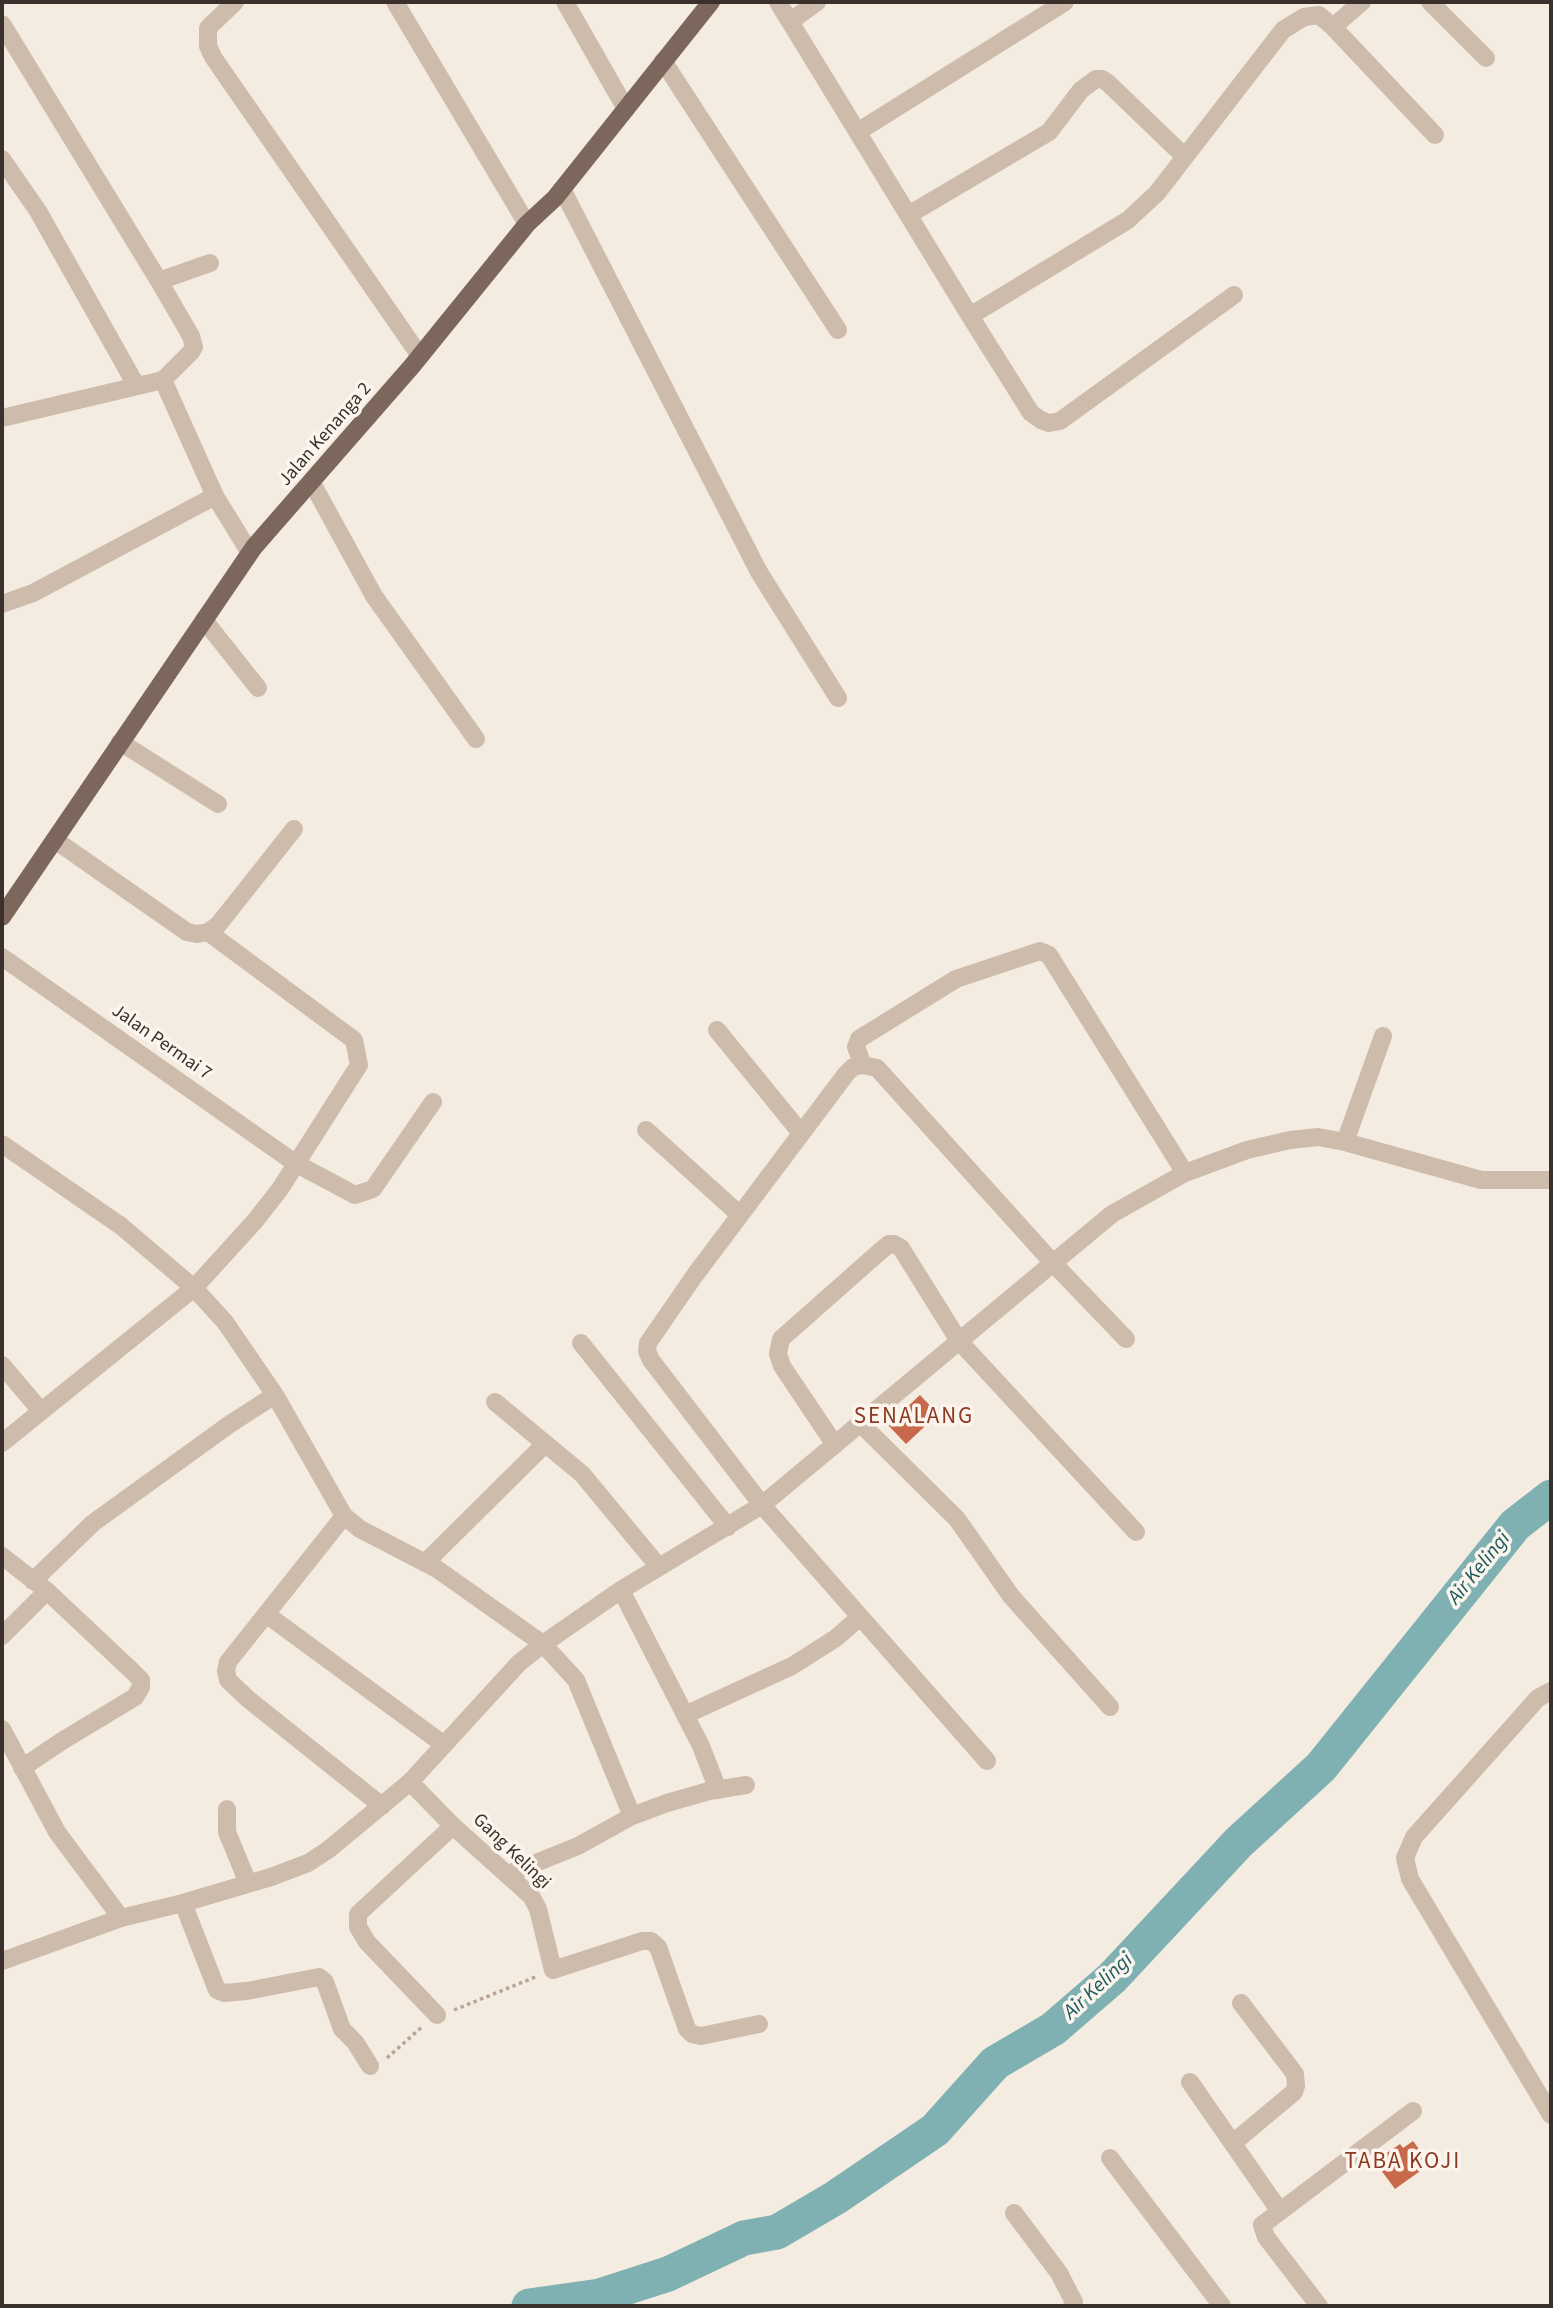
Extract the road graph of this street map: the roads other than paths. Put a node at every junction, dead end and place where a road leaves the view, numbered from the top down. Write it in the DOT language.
graph roads {
  1 [pos="235,2"];
  2 [pos="396,2"];
  3 [pos="565,2"];
  4 [pos="711,2"];
  5 [pos="778,2"];
  6 [pos="817,2"];
  7 [pos="1065,2"];
  8 [pos="1362,2"];
  9 [pos="1430,2"];
  10 [pos="791,21"];
  11 [pos="2,24"];
  12 [pos="1333,27"];
  13 [pos="1486,58"];
  14 [pos="663,61"];
  15 [pos="626,109"];
  16 [pos="859,131"];
  17 [pos="1434,135"];
  18 [pos="1184,156"];
  19 [pos="2,159"];
  20 [pos="562,189"];
  21 [pos="910,214"];
  22 [pos="527,224"];
  23 [pos="210,263"];
  24 [pos="159,281"];
  25 [pos="1234,295"];
  26 [pos="970,316"];
  27 [pos="838,330"];
  28 [pos="420,356"];
  29 [pos="163,380"];
  30 [pos="136,385"];
  31 [pos="2,418"];
  32 [pos="312,483"];
  33 [pos="215,496"];
  34 [pos="250,554"];
  35 [pos="2,604"];
  36 [pos="204,620"];
  37 [pos="257,688"];
  38 [pos="838,698"];
  39 [pos="476,739"];
  40 [pos="120,742"];
  41 [pos="218,804"];
  42 [pos="294,829"];
  43 [pos="55,840"];
  44 [pos="3,911"];
  45 [pos="208,932"];
  46 [pos="2,957"];
  47 [pos="717,1030"];
  48 [pos="1383,1036"];
  49 [pos="863,1065"];
  50 [pos="433,1102"];
  51 [pos="646,1130"];
  52 [pos="801,1133"];
  53 [pos="1345,1142"];
  54 [pos="2,1144"];
  55 [pos="295,1163"];
  56 [pos="1185,1173"];
  57 [pos="1551,1180"];
  58 [pos="740,1215"];
  59 [pos="1053,1264"];
  60 [pos="194,1288"];
  61 [pos="1126,1339"];
  62 [pos="959,1341"];
  63 [pos="581,1343"];
  64 [pos="2,1365"];
  65 [pos="275,1395"];
  66 [pos="495,1402"];
  67 [pos="41,1410"];
  68 [pos="860,1423"];
  69 [pos="2,1443"];
  70 [pos="545,1444"];
  71 [pos="835,1445"];
  72 [pos="762,1505"];
  73 [pos="344,1516"];
  74 [pos="728,1527"];
  75 [pos="1136,1532"];
  76 [pos="2,1556"];
  77 [pos="425,1563"];
  78 [pos="659,1567"];
  79 [pos="40,1586"];
  80 [pos="621,1590"];
  81 [pos="266,1614"];
  82 [pos="860,1617"];
  83 [pos="2,1636"];
  84 [pos="542,1644"];
  85 [pos="1551,1691"];
  86 [pos="1110,1707"];
  87 [pos="685,1715"];
  88 [pos="2,1729"];
  89 [pos="443,1744"];
  90 [pos="987,1761"];
  91 [pos="14,1765"];
  92 [pos="410,1782"];
  93 [pos="746,1785"];
  94 [pos="718,1790"];
  95 [pos="382,1806"];
  96 [pos="227,1809"];
  97 [pos="632,1816"];
  98 [pos="453,1826"];
  99 [pos="508,1874"];
  100 [pos="248,1883"];
  101 [pos="183,1903"];
  102 [pos="121,1918"];
  103 [pos="2,1961"];
  104 [pos="1241,2003"];
  105 [pos="437,2015"];
  106 [pos="759,2024"];
  107 [pos="370,2066"];
  108 [pos="1190,2082"];
  109 [pos="1413,2111"];
  110 [pos="1551,2115"];
  111 [pos="1233,2143"];
  112 [pos="1110,2158"];
  113 [pos="1279,2210"];
  114 [pos="1014,2213"];
  115 [pos="1073,2306"];
  116 [pos="1222,2306"];
  117 [pos="1319,2306"];
  1 -- 28 [label="street"];
  2 -- 22 [label="street"];
  3 -- 15 [label="street"];
  4 -- 14 [label="main road, Jalan Kenanga 2"];
  5 -- 10 [label="street"];
  6 -- 10 [label="street"];
  7 -- 16 [label="street"];
  8 -- 12 [label="street"];
  9 -- 13 [label="street"];
  10 -- 16 [label="street"];
  11 -- 24 [label="street"];
  12 -- 17 [label="street"];
  12 -- 18 [label="street"];
  14 -- 15 [label="main road, Jalan Kenanga 2"];
  14 -- 27 [label="street"];
  15 -- 20 [label="main road, Jalan Kenanga 2"];
  16 -- 21 [label="street"];
  18 -- 21 [label="street"];
  18 -- 26 [label="street"];
  19 -- 30 [label="street"];
  20 -- 22 [label="main road, Jalan Kenanga 2"];
  20 -- 38 [label="street"];
  21 -- 26 [label="street"];
  22 -- 28 [label="main road, Jalan Kenanga 2"];
  23 -- 24 [label="street"];
  24 -- 29 [label="street"];
  25 -- 26 [label="street"];
  28 -- 32 [label="main road, Jalan Kenanga 2"];
  29 -- 30 [label="street"];
  29 -- 33 [label="street"];
  30 -- 31 [label="street"];
  32 -- 34 [label="main road, Jalan Kenanga 2"];
  32 -- 39 [label="street"];
  33 -- 34 [label="street"];
  33 -- 35 [label="street"];
  34 -- 36 [label="main road, Jalan Kenanga 2"];
  36 -- 37 [label="street"];
  36 -- 40 [label="main road, Jalan Kenanga 2"];
  40 -- 41 [label="street"];
  40 -- 43 [label="main road, Jalan Kenanga 2"];
  42 -- 45 [label="street"];
  43 -- 44 [label="main road, Jalan Kenanga 2"];
  43 -- 45 [label="street"];
  45 -- 55 [label="street"];
  46 -- 55 [label="street, Jalan Permai 7"];
  47 -- 52 [label="street"];
  48 -- 53 [label="street"];
  49 -- 52 [label="street"];
  49 -- 56 [label="street"];
  49 -- 59 [label="street"];
  50 -- 55 [label="street, Jalan Permai 7"];
  51 -- 58 [label="street"];
  52 -- 58 [label="street"];
  53 -- 56 [label="street"];
  53 -- 57 [label="street"];
  54 -- 60 [label="street"];
  55 -- 60 [label="street"];
  56 -- 59 [label="street"];
  58 -- 72 [label="street"];
  59 -- 61 [label="street"];
  59 -- 62 [label="street"];
  60 -- 65 [label="street"];
  60 -- 67 [label="street"];
  62 -- 68 [label="street"];
  62 -- 71 [label="street"];
  62 -- 75 [label="street"];
  63 -- 74 [label="street"];
  64 -- 67 [label="street"];
  65 -- 73 [label="street"];
  65 -- 79 [label="street"];
  66 -- 70 [label="street"];
  67 -- 69 [label="street"];
  68 -- 71 [label="street"];
  68 -- 86 [label="street"];
  70 -- 77 [label="street"];
  70 -- 78 [label="street"];
  71 -- 72 [label="street"];
  72 -- 74 [label="street"];
  72 -- 82 [label="street"];
  73 -- 77 [label="street"];
  73 -- 81 [label="street"];
  74 -- 78 [label="street"];
  76 -- 79 [label="street"];
  77 -- 84 [label="street"];
  78 -- 80 [label="street"];
  79 -- 83 [label="street"];
  79 -- 91 [label="street"];
  80 -- 84 [label="street"];
  80 -- 87 [label="street"];
  81 -- 89 [label="street"];
  81 -- 95 [label="street"];
  82 -- 87 [label="street"];
  82 -- 90 [label="street"];
  84 -- 89 [label="street"];
  84 -- 97 [label="street"];
  85 -- 110 [label="street"];
  87 -- 94 [label="street"];
  88 -- 91 [label="street"];
  89 -- 92 [label="street"];
  91 -- 102 [label="street"];
  92 -- 95 [label="street"];
  92 -- 98 [label="street, Gang Kelingi"];
  93 -- 94 [label="street"];
  94 -- 97 [label="street"];
  95 -- 100 [label="street"];
  96 -- 100 [label="street"];
  97 -- 99 [label="street"];
  98 -- 99 [label="street, Gang Kelingi"];
  98 -- 105 [label="street"];
  99 -- 106 [label="street, Gang Kelingi"];
  100 -- 101 [label="street"];
  101 -- 102 [label="street"];
  101 -- 107 [label="street"];
  102 -- 103 [label="street"];
  104 -- 111 [label="street"];
  108 -- 111 [label="street"];
  109 -- 113 [label="street"];
  111 -- 113 [label="street"];
  112 -- 116 [label="street"];
  113 -- 117 [label="street"];
  114 -- 115 [label="street"];
}
